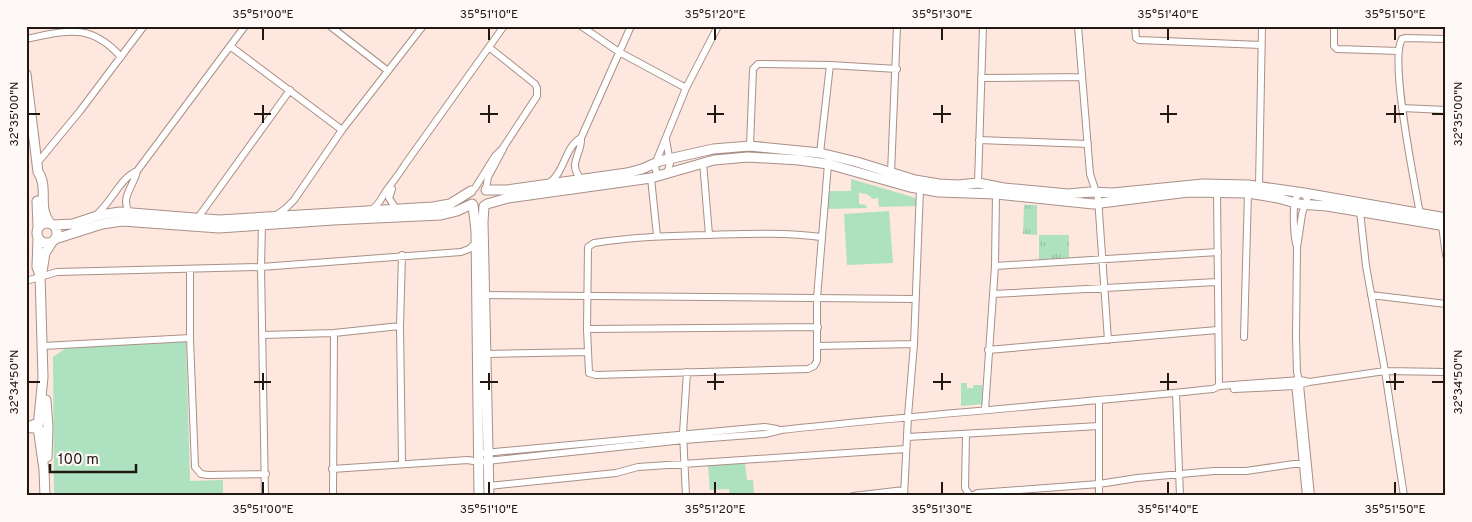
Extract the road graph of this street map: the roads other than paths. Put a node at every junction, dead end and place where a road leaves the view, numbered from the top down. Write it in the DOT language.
graph roads {
  1 [pos="144,26"];
  2 [pos="245,26"];
  3 [pos="330,26"];
  4 [pos="423,26"];
  5 [pos="504,26"];
  6 [pos="581,26"];
  7 [pos="631,26"];
  8 [pos="718,26"];
  9 [pos="897,26"];
  10 [pos="984,26"];
  11 [pos="1078,26"];
  12 [pos="1135,26"];
  13 [pos="1262,26"];
  14 [pos="1334,26"];
  15 [pos="26,39"];
  16 [pos="1446,39"];
  17 [pos="1261,45"];
  18 [pos="230,46"];
  19 [pos="490,48"];
  20 [pos="1399,51"];
  21 [pos="619,52"];
  22 [pos="121,56"];
  23 [pos="830,65"];
  24 [pos="896,69"];
  25 [pos="388,71"];
  26 [pos="26,74"];
  27 [pos="1082,77"];
  28 [pos="981,78"];
  29 [pos="686,88"];
  30 [pos="290,90"];
  31 [pos="1402,108"];
  32 [pos="1446,110"];
  33 [pos="342,130"];
  34 [pos="581,138"];
  35 [pos="666,138"];
  36 [pos="979,140"];
  37 [pos="1088,144"];
  38 [pos="750,146"];
  39 [pos="503,148"];
  40 [pos="820,153"];
  41 [pos="669,160"];
  42 [pos="38,162"];
  43 [pos="703,162"];
  44 [pos="656,163"];
  45 [pos="828,164"];
  46 [pos="137,171"];
  47 [pos="38,172"];
  48 [pos="891,173"];
  49 [pos="1090,174"];
  50 [pos="663,175"];
  51 [pos="650,178"];
  52 [pos="581,179"];
  53 [pos="393,183"];
  54 [pos="978,183"];
  55 [pos="548,184"];
  56 [pos="1259,186"];
  57 [pos="486,189"];
  58 [pos="473,190"];
  59 [pos="920,190"];
  60 [pos="1096,192"];
  61 [pos="1217,192"];
  62 [pos="978,193"];
  63 [pos="1086,193"];
  64 [pos="1248,193"];
  65 [pos="1303,193"];
  66 [pos="996,194"];
  67 [pos="294,200"];
  68 [pos="1295,203"];
  69 [pos="472,204"];
  70 [pos="1093,204"];
  71 [pos="486,205"];
  72 [pos="1305,205"];
  73 [pos="396,209"];
  74 [pos="372,210"];
  75 [pos="1360,211"];
  76 [pos="129,212"];
  77 [pos="1420,214"];
  78 [pos="299,215"];
  79 [pos="274,216"];
  80 [pos="91,218"];
  81 [pos="197,219"];
  82 [pos="51,224"];
  83 [pos="1444,224"];
  84 [pos="262,226"];
  85 [pos="38,233"];
  86 [pos="709,235"];
  87 [pos="657,236"];
  88 [pos="821,237"];
  89 [pos="53,240"];
  90 [pos="480,242"];
  91 [pos="1297,248"];
  92 [pos="461,252"];
  93 [pos="1218,252"];
  94 [pos="402,255"];
  95 [pos="1446,255"];
  96 [pos="480,260"];
  97 [pos="1102,260"];
  98 [pos="995,266"];
  99 [pos="261,267"];
  100 [pos="190,269"];
  101 [pos="40,276"];
  102 [pos="26,281"];
  103 [pos="1217,282"];
  104 [pos="1104,288"];
  105 [pos="993,294"];
  106 [pos="481,295"];
  107 [pos="587,295"];
  108 [pos="1371,295"];
  109 [pos="818,298"];
  110 [pos="915,299"];
  111 [pos="1446,304"];
  112 [pos="400,326"];
  113 [pos="818,327"];
  114 [pos="587,330"];
  115 [pos="1218,330"];
  116 [pos="334,333"];
  117 [pos="262,335"];
  118 [pos="1244,337"];
  119 [pos="190,338"];
  120 [pos="1108,340"];
  121 [pos="914,344"];
  122 [pos="43,346"];
  123 [pos="817,346"];
  124 [pos="988,350"];
  125 [pos="588,352"];
  126 [pos="486,354"];
  127 [pos="1385,371"];
  128 [pos="687,372"];
  129 [pos="1446,372"];
  130 [pos="1298,383"];
  131 [pos="1216,388"];
  132 [pos="1176,392"];
  133 [pos="1098,401"];
  134 [pos="985,410"];
  135 [pos="908,416"];
  136 [pos="43,425"];
  137 [pos="1099,426"];
  138 [pos="26,427"];
  139 [pos="966,434"];
  140 [pos="683,437"];
  141 [pos="907,437"];
  142 [pos="906,449"];
  143 [pos="483,457"];
  144 [pos="1305,462"];
  145 [pos="402,463"];
  146 [pos="684,464"];
  147 [pos="332,468"];
  148 [pos="266,474"];
  149 [pos="1180,474"];
  150 [pos="1099,484"];
  151 [pos="489,486"];
  152 [pos="904,493"];
  153 [pos="45,496"];
  154 [pos="265,496"];
  155 [pos="333,496"];
  156 [pos="479,496"];
  157 [pos="489,496"];
  158 [pos="686,496"];
  159 [pos="853,496"];
  160 [pos="970,496"];
  161 [pos="1099,496"];
  162 [pos="1180,496"];
  163 [pos="1306,496"];
  164 [pos="1311,496"];
  165 [pos="1404,496"];
  1 -- 22 [label="street"];
  2 -- 18 [label="street"];
  3 -- 25 [label="street"];
  4 -- 25 [label="street"];
  5 -- 19 [label="street"];
  6 -- 21 [label="street"];
  7 -- 21 [label="street"];
  8 -- 29 [label="street"];
  9 -- 24 [label="street"];
  10 -- 28 [label="street"];
  11 -- 27 [label="street"];
  12 -- 17 [label="street"];
  13 -- 17 [label="street"];
  14 -- 20 [label="street"];
  15 -- 22 [label="street"];
  16 -- 20 [label="street"];
  17 -- 56 [label="street"];
  18 -- 30 [label="street"];
  18 -- 46 [label="street"];
  19 -- 39 [label="street"];
  19 -- 53 [label="street"];
  20 -- 31 [label="street"];
  21 -- 29 [label="street"];
  21 -- 34 [label="street"];
  22 -- 42 [label="street"];
  23 -- 24 [label="street"];
  23 -- 38 [label="street"];
  23 -- 40 [label="street"];
  24 -- 48 [label="street"];
  25 -- 33 [label="street"];
  26 -- 42 [label="street"];
  27 -- 28 [label="street"];
  27 -- 37 [label="street"];
  28 -- 36 [label="street"];
  29 -- 35 [label="street"];
  30 -- 33 [label="street"];
  30 -- 81 [label="street"];
  31 -- 32 [label="street"];
  31 -- 77 [label="street"];
  33 -- 67 [label="street"];
  34 -- 52 [label="street"];
  34 -- 55 [label="street"];
  35 -- 41 [label="street"];
  35 -- 44 [label="street"];
  36 -- 37 [label="street"];
  36 -- 54 [label="street"];
  37 -- 49 [label="street"];
  38 -- 40 [label="street"];
  38 -- 41 [label="street"];
  39 -- 57 [label="street"];
  39 -- 58 [label="street"];
  40 -- 48 [label="street"];
  41 -- 44 [label="street"];
  41 -- 50 [label="street"];
  42 -- 47 [label="street"];
  43 -- 45 [label="street"];
  43 -- 50 [label="street"];
  43 -- 86 [label="street"];
  44 -- 50 [label="street"];
  44 -- 52 [label="street"];
  45 -- 59 [label="street"];
  45 -- 88 [label="street"];
  46 -- 76 [label="street"];
  46 -- 80 [label="street"];
  47 -- 82 [label="street"];
  47 -- 85 [label="street"];
  48 -- 54 [label="street"];
  49 -- 60 [label="street"];
  49 -- 63 [label="street"];
  50 -- 51 [label="street"];
  51 -- 71 [label="street"];
  51 -- 87 [label="street"];
  52 -- 55 [label="street"];
  53 -- 73 [label="street"];
  53 -- 74 [label="street"];
  54 -- 62 [label="street"];
  54 -- 63 [label="street"];
  55 -- 57 [label="street"];
  56 -- 60 [label="street"];
  56 -- 65 [label="street"];
  57 -- 58 [label="street"];
  57 -- 71 [label="street"];
  58 -- 69 [label="street"];
  58 -- 73 [label="street"];
  59 -- 62 [label="street"];
  59 -- 110 [label="street"];
  60 -- 63 [label="street"];
  60 -- 70 [label="street"];
  61 -- 64 [label="street"];
  61 -- 70 [label="street"];
  61 -- 93 [label="street"];
  62 -- 66 [label="street"];
  63 -- 70 [label="street"];
  64 -- 68 [label="street"];
  64 -- 118 [label="street"];
  65 -- 68 [label="street"];
  65 -- 72 [label="street"];
  65 -- 77 [label="street"];
  66 -- 70 [label="street"];
  66 -- 98 [label="street"];
  67 -- 78 [label="street"];
  67 -- 79 [label="street"];
  68 -- 72 [label="street"];
  68 -- 91 [label="street"];
  69 -- 71 [label="street"];
  69 -- 84 [label="street"];
  69 -- 90 [label="street"];
  70 -- 97 [label="street"];
  71 -- 90 [label="street"];
  72 -- 75 [label="street"];
  72 -- 91 [label="street"];
  73 -- 74 [label="street"];
  74 -- 78 [label="street"];
  75 -- 83 [label="street"];
  75 -- 108 [label="street"];
  76 -- 80 [label="street"];
  76 -- 81 [label="street"];
  77 -- 83 [label="street"];
  78 -- 79 [label="street"];
  79 -- 81 [label="street"];
  80 -- 82 [label="street"];
  82 -- 85 [label="street"];
  82 -- 89 [label="street"];
  83 -- 95 [label="street"];
  84 -- 89 [label="street"];
  84 -- 99 [label="street"];
  85 -- 89 [label="street"];
  85 -- 101 [label="street"];
  86 -- 87 [label="street"];
  86 -- 88 [label="street"];
  87 -- 107 [label="street"];
  88 -- 109 [label="street"];
  89 -- 101 [label="street"];
  90 -- 92 [label="street"];
  90 -- 96 [label="street"];
  91 -- 130 [label="street"];
  92 -- 94 [label="street"];
  92 -- 96 [label="street"];
  93 -- 97 [label="street"];
  93 -- 103 [label="street"];
  94 -- 99 [label="street"];
  94 -- 112 [label="street"];
  96 -- 106 [label="street"];
  97 -- 98 [label="street"];
  97 -- 104 [label="street"];
  98 -- 105 [label="street"];
  99 -- 100 [label="street"];
  99 -- 117 [label="street"];
  100 -- 101 [label="street"];
  100 -- 119 [label="street"];
  101 -- 102 [label="street"];
  101 -- 122 [label="street"];
  103 -- 104 [label="street"];
  103 -- 115 [label="street"];
  104 -- 105 [label="street"];
  104 -- 120 [label="street"];
  105 -- 124 [label="street"];
  106 -- 107 [label="street"];
  106 -- 126 [label="street"];
  106 -- 143 [label="street"];
  107 -- 109 [label="street"];
  107 -- 114 [label="street"];
  108 -- 111 [label="street"];
  108 -- 127 [label="street"];
  109 -- 110 [label="street"];
  109 -- 113 [label="street"];
  110 -- 121 [label="street"];
  112 -- 116 [label="street"];
  112 -- 145 [label="street"];
  113 -- 114 [label="street"];
  113 -- 123 [label="street"];
  114 -- 125 [label="street"];
  115 -- 120 [label="street"];
  115 -- 131 [label="street"];
  116 -- 117 [label="street"];
  116 -- 147 [label="street"];
  117 -- 148 [label="street"];
  119 -- 122 [label="street"];
  119 -- 148 [label="street"];
  120 -- 124 [label="street"];
  121 -- 123 [label="street"];
  121 -- 135 [label="street"];
  122 -- 136 [label="street"];
  123 -- 128 [label="street"];
  124 -- 134 [label="street"];
  125 -- 126 [label="street"];
  125 -- 128 [label="street"];
  126 -- 143 [label="street"];
  127 -- 129 [label="street"];
  127 -- 130 [label="street"];
  127 -- 165 [label="street"];
  128 -- 140 [label="street"];
  130 -- 131 [label="street"];
  130 -- 144 [label="street"];
  131 -- 132 [label="street"];
  132 -- 133 [label="street"];
  132 -- 149 [label="street"];
  133 -- 134 [label="street"];
  133 -- 137 [label="street"];
  134 -- 135 [label="street"];
  135 -- 140 [label="street"];
  135 -- 141 [label="street"];
  136 -- 138 [label="street"];
  136 -- 153 [label="street"];
  137 -- 139 [label="street"];
  137 -- 150 [label="street"];
  139 -- 141 [label="street"];
  139 -- 160 [label="street"];
  140 -- 143 [label="street"];
  140 -- 146 [label="street"];
  141 -- 142 [label="street"];
  142 -- 146 [label="street"];
  142 -- 152 [label="street"];
  143 -- 145 [label="street"];
  143 -- 151 [label="street"];
  143 -- 156 [label="street"];
  144 -- 149 [label="street"];
  144 -- 163 [label="street"];
  144 -- 164 [label="street"];
  145 -- 147 [label="street"];
  146 -- 151 [label="street"];
  146 -- 158 [label="street"];
  147 -- 155 [label="street"];
  148 -- 154 [label="street"];
  149 -- 150 [label="street"];
  149 -- 162 [label="street"];
  150 -- 160 [label="street"];
  150 -- 161 [label="street"];
  151 -- 157 [label="street"];
  152 -- 159 [label="street"];
}
